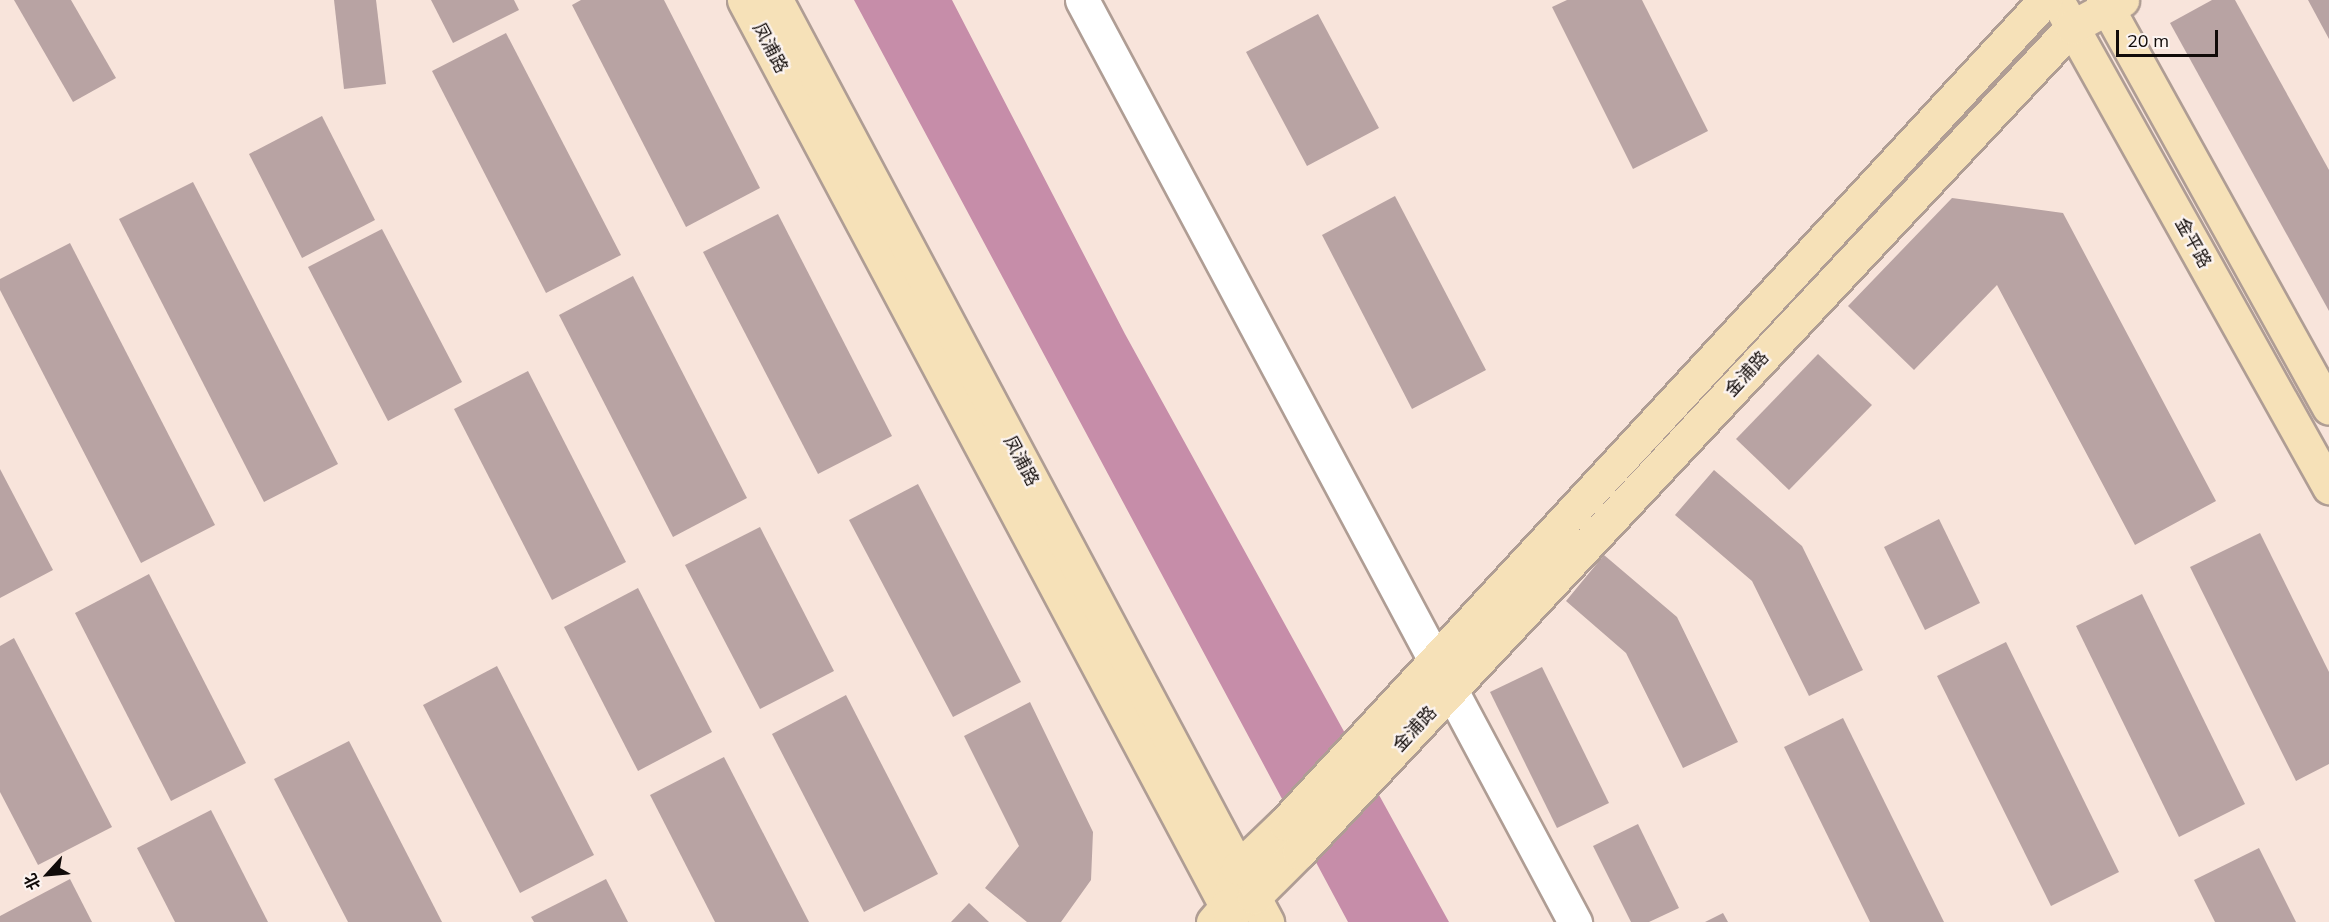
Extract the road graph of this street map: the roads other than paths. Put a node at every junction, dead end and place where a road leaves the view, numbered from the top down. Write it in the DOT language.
graph roads {
  1 [pos="744,0"];
  2 [pos="776,0"];
  3 [pos="1082,0"];
  4 [pos="2045,0"];
  5 [pos="2111,3"];
  6 [pos="2064,13"];
  7 [pos="2329,407"];
  8 [pos="2329,487"];
  9 [pos="1437,659"];
  10 [pos="1453,689"];
  11 [pos="1238,868"];
  12 [pos="1239,914"];
  13 [pos="1575,922"];
  1 -- 12 [label="street, 凤浦路"];
  2 -- 11 [label="street, 凤浦路"];
  3 -- 9 [label="street"];
  4 -- 9 [label="street, 金浦路"];
  5 -- 6 [label="street, 金浦路"];
  5 -- 7 [label="street"];
  6 -- 8 [label="street, 金平路"];
  6 -- 10 [label="street, 金浦路"];
  9 -- 10 [label="street"];
  9 -- 11 [label="street, 金浦路"];
  10 -- 12 [label="street, 金浦路"];
  10 -- 13 [label="street"];
  11 -- 12 [label="street"];
}
